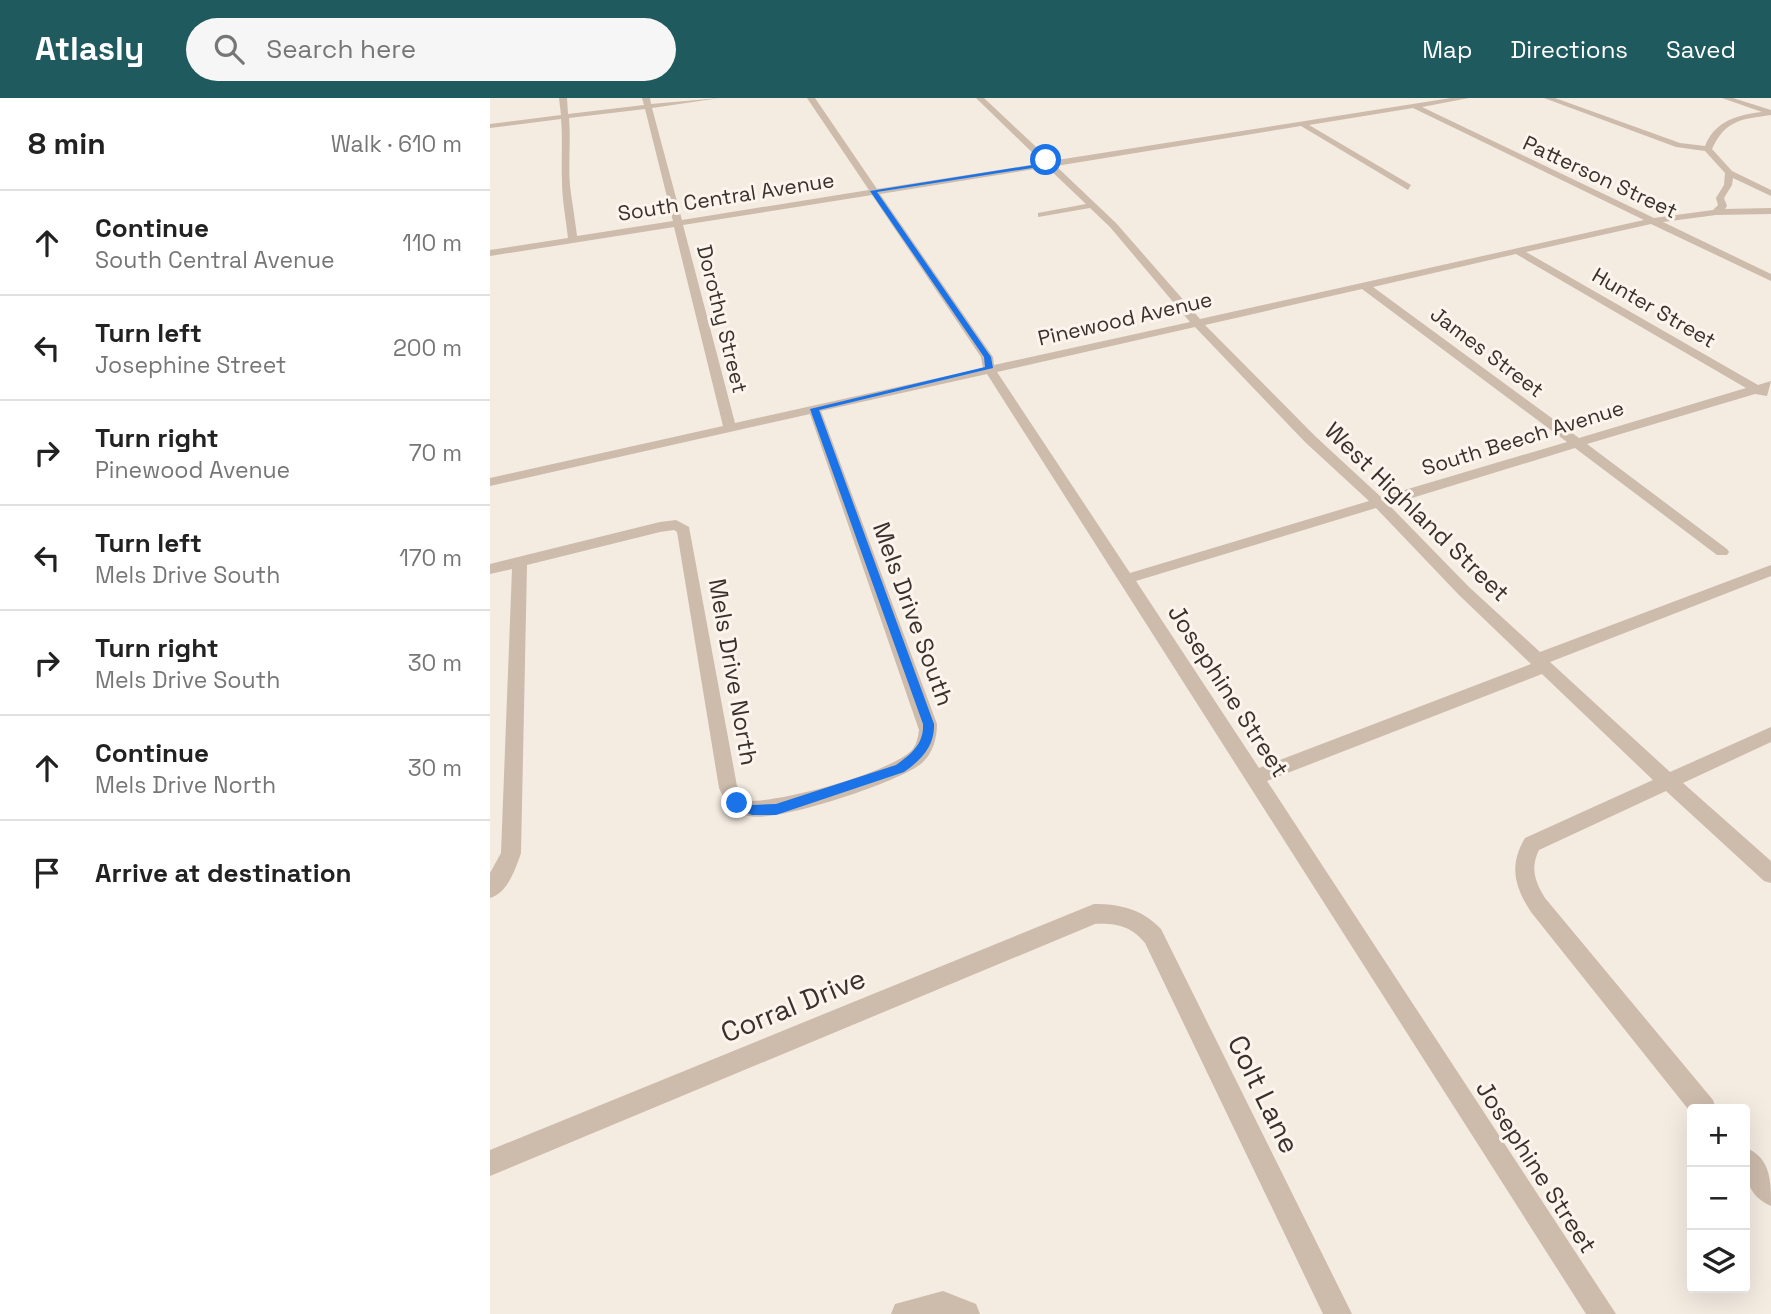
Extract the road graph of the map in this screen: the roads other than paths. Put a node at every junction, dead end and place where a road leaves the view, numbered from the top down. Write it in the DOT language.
graph roads {
  1 [pos="563,98"];
  2 [pos="716,98"];
  3 [pos="811,98"];
  4 [pos="979,98"];
  5 [pos="1465,98"];
  6 [pos="1548,98"];
  7 [pos="1726,98"];
  8 [pos="647,102"];
  9 [pos="1413,106"];
  10 [pos="1771,113"];
  11 [pos="563,117"];
  12 [pos="1302,124"];
  13 [pos="490,126"];
  14 [pos="1708,149"];
  15 [pos="1049,164"];
  16 [pos="1729,173"];
  17 [pos="1408,187"];
  18 [pos="873,191"];
  19 [pos="1771,194"];
  20 [pos="1093,205"];
  21 [pos="1771,211"];
  22 [pos="1716,212"];
  23 [pos="1041,215"];
  24 [pos="1652,221"];
  25 [pos="677,223"];
  26 [pos="573,239"];
  27 [pos="1517,251"];
  28 [pos="490,253"];
  29 [pos="1771,278"];
  30 [pos="1363,285"];
  31 [pos="1196,322"];
  32 [pos="989,368"];
  33 [pos="1764,387"];
  34 [pos="1771,398"];
  35 [pos="814,409"];
  36 [pos="730,427"];
  37 [pos="1576,444"];
  38 [pos="490,482"];
  39 [pos="1378,502"];
  40 [pos="1722,552"];
  41 [pos="520,562"];
  42 [pos="490,569"];
  43 [pos="1771,570"];
  44 [pos="1126,579"];
  45 [pos="1540,663"];
  46 [pos="1771,734"];
  47 [pos="1255,778"];
  48 [pos="1667,781"];
  49 [pos="842,788"];
  50 [pos="1771,874"];
  51 [pos="490,889"];
  52 [pos="1121,915"];
  53 [pos="1700,1104"];
  54 [pos="490,1163"];
  55 [pos="1750,1166"];
  56 [pos="1771,1193"];
  57 [pos="962,1313"];
  58 [pos="905,1314"];
  59 [pos="1338,1314"];
  60 [pos="1602,1314"];
  1 -- 11 [label="street"];
  2 -- 8 [label="street"];
  3 -- 18 [label="street, Josephine Street"];
  4 -- 15 [label="street, West Highland Street"];
  5 -- 9 [label="street, South Central Avenue"];
  6 -- 14 [label="street"];
  7 -- 10 [label="street"];
  8 -- 11 [label="street"];
  8 -- 25 [label="street, Dorothy Street"];
  9 -- 12 [label="street, South Central Avenue"];
  9 -- 24 [label="street, Patterson Street"];
  10 -- 14 [label="street"];
  11 -- 13 [label="street"];
  11 -- 26 [label="street"];
  12 -- 15 [label="street, South Central Avenue"];
  12 -- 17 [label="street"];
  14 -- 16 [label="street"];
  15 -- 18 [label="street, South Central Avenue"];
  15 -- 20 [label="street, West Highland Street"];
  16 -- 19 [label="street"];
  16 -- 22 [label="street"];
  18 -- 25 [label="street, South Central Avenue"];
  18 -- 32 [label="street, Josephine Street"];
  20 -- 23 [label="street"];
  20 -- 31 [label="street, West Highland Street"];
  21 -- 22 [label="street, Pinewood Avenue"];
  22 -- 24 [label="street, Pinewood Avenue"];
  24 -- 27 [label="street, Pinewood Avenue"];
  24 -- 29 [label="street, Patterson Street"];
  25 -- 26 [label="street, South Central Avenue"];
  25 -- 36 [label="street, Dorothy Street"];
  26 -- 28 [label="street, South Central Avenue"];
  27 -- 30 [label="street, Pinewood Avenue"];
  27 -- 33 [label="street, Hunter Street"];
  30 -- 31 [label="street, Pinewood Avenue"];
  30 -- 37 [label="street, James Street"];
  31 -- 32 [label="street, Pinewood Avenue"];
  31 -- 39 [label="street, West Highland Street"];
  32 -- 35 [label="street, Pinewood Avenue"];
  32 -- 44 [label="street, Josephine Street"];
  33 -- 34 [label="street, Hunter Street"];
  33 -- 37 [label="street, South Beech Avenue"];
  35 -- 36 [label="street, Pinewood Avenue"];
  35 -- 49 [label="street, Mels Drive South"];
  36 -- 38 [label="street, Pinewood Avenue"];
  37 -- 39 [label="street, South Beech Avenue"];
  37 -- 40 [label="street, James Street"];
  39 -- 44 [label="street, South Beech Avenue"];
  39 -- 45 [label="street, West Highland Street"];
  41 -- 42 [label="street"];
  41 -- 49 [label="street, Mels Drive North"];
  41 -- 51 [label="street"];
  43 -- 45 [label="street"];
  44 -- 47 [label="street, Josephine Street"];
  45 -- 47 [label="street"];
  45 -- 48 [label="street, West Highland Street"];
  46 -- 48 [label="street"];
  47 -- 60 [label="street, Josephine Street"];
  48 -- 50 [label="street, West Highland Street"];
  48 -- 53 [label="street"];
  52 -- 54 [label="street, Corral Drive"];
  52 -- 59 [label="street, Colt Lane"];
  55 -- 56 [label="street"];
  57 -- 58 [label="street"];
}
